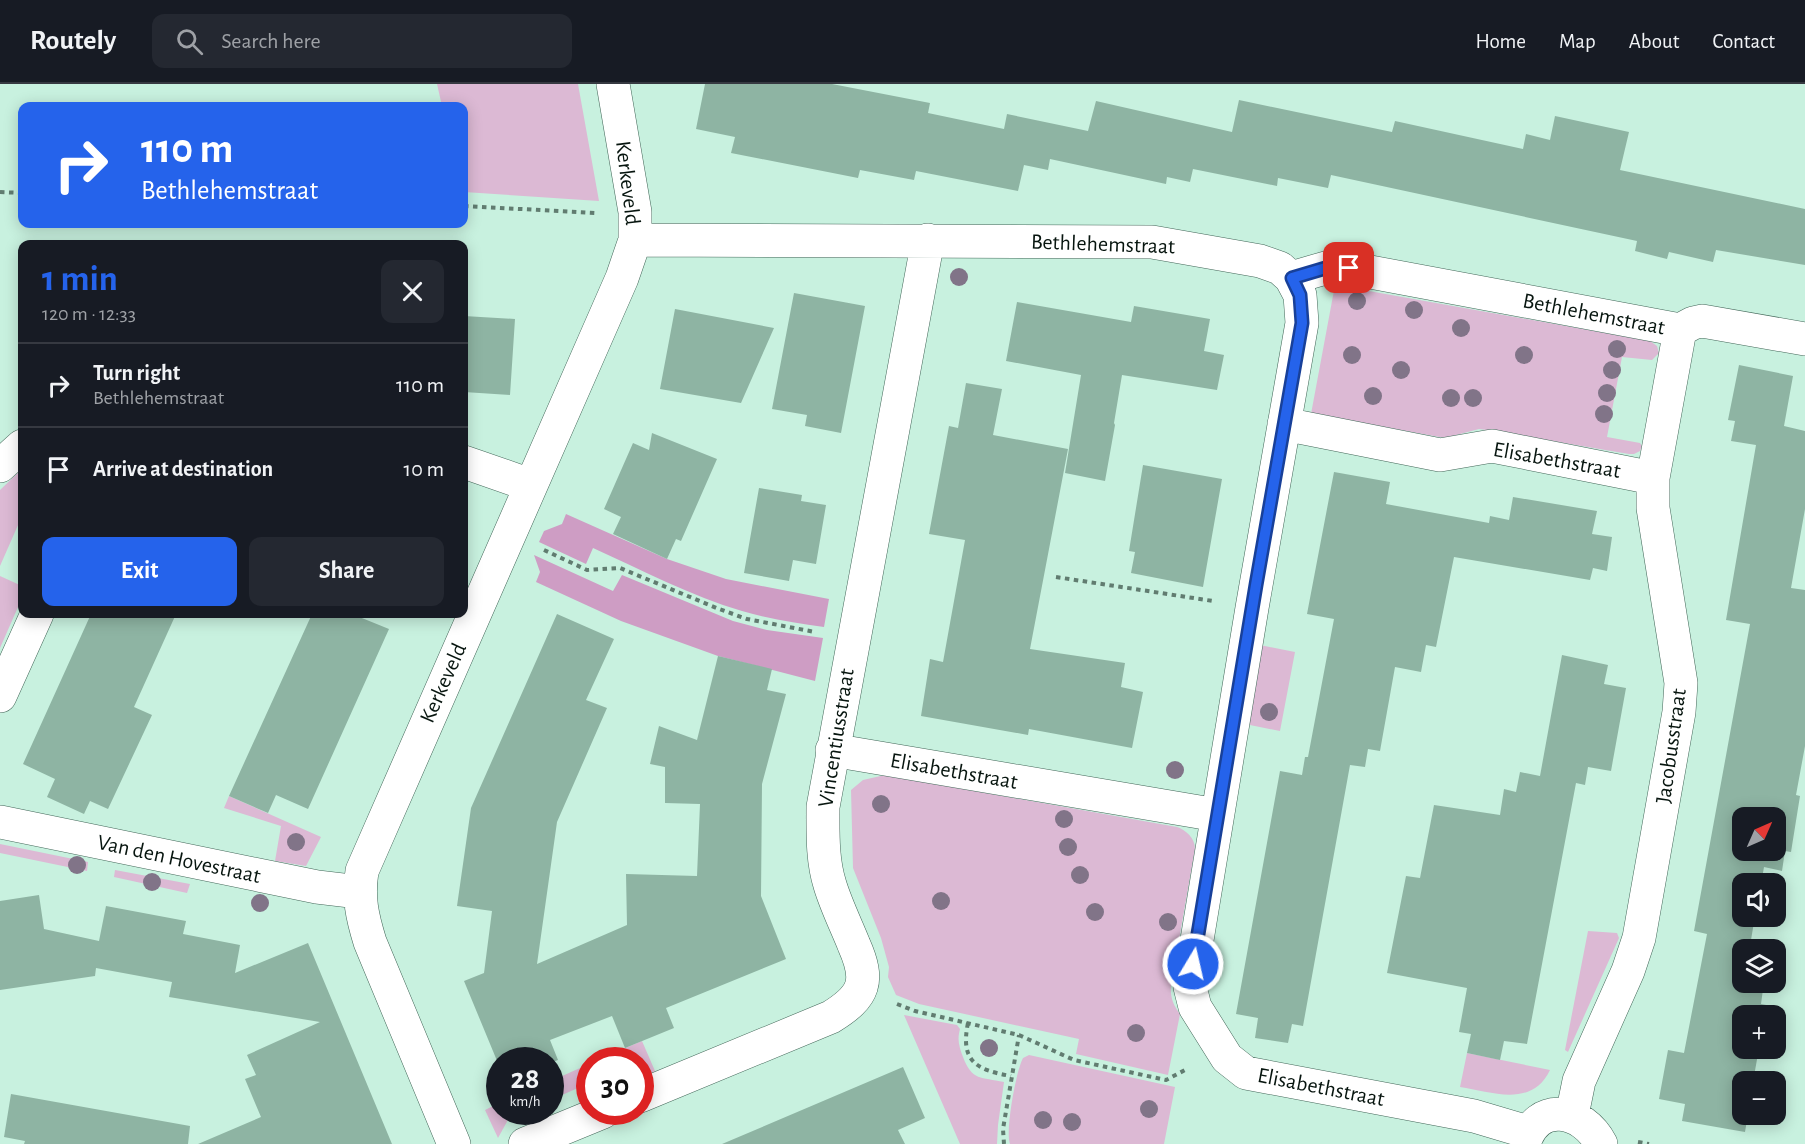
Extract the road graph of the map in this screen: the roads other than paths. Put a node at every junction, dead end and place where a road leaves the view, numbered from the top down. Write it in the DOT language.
graph roads {
  1 [pos="613,84"];
  2 [pos="635,226"];
  3 [pos="928,240"];
  4 [pos="1292,278"];
  5 [pos="1680,330"];
  6 [pos="1805,339"];
  7 [pos="1284,424"];
  8 [pos="18,450"];
  9 [pos="468,463"];
  10 [pos="0,466"];
  11 [pos="1653,478"];
  12 [pos="530,485"];
  13 [pos="35,618"];
  14 [pos="0,696"];
  15 [pos="832,750"];
  16 [pos="1217,815"];
  17 [pos="0,822"];
  18 [pos="359,892"];
  19 [pos="654,1090"];
  20 [pos="1572,1115"];
  21 [pos="576,1123"];
  22 [pos="1526,1138"];
  23 [pos="454,1144"];
  24 [pos="525,1144"];
  25 [pos="1601,1144"];
  1 -- 2 [label="street, Kerkeveld"];
  2 -- 3 [label="street, Bethlehemstraat"];
  2 -- 12 [label="street, Kerkeveld"];
  3 -- 4 [label="street, Bethlehemstraat"];
  3 -- 15 [label="street, Vincentiusstraat"];
  4 -- 5 [label="street, Bethlehemstraat"];
  4 -- 7 [label="street, Elisabethstraat"];
  5 -- 6 [label="street, Bethlehemstraat"];
  5 -- 11 [label="street, Jacobusstraat"];
  7 -- 11 [label="street, Elisabethstraat"];
  7 -- 16 [label="street, Elisabethstraat"];
  8 -- 10 [label="street"];
  9 -- 12 [label="street"];
  11 -- 20 [label="street, Jacobusstraat"];
  12 -- 18 [label="street, Kerkeveld"];
  13 -- 14 [label="street"];
  15 -- 16 [label="street, Elisabethstraat"];
  15 -- 19 [label="street, Vincentiusstraat"];
  16 -- 22 [label="street, Elisabethstraat"];
  17 -- 18 [label="street, Van den Hovestraat"];
  18 -- 23 [label="street, Kerkeveld"];
  20 -- 22 [label="street"];
  20 -- 25 [label="street"];
  21 -- 24 [label="street"];
}
